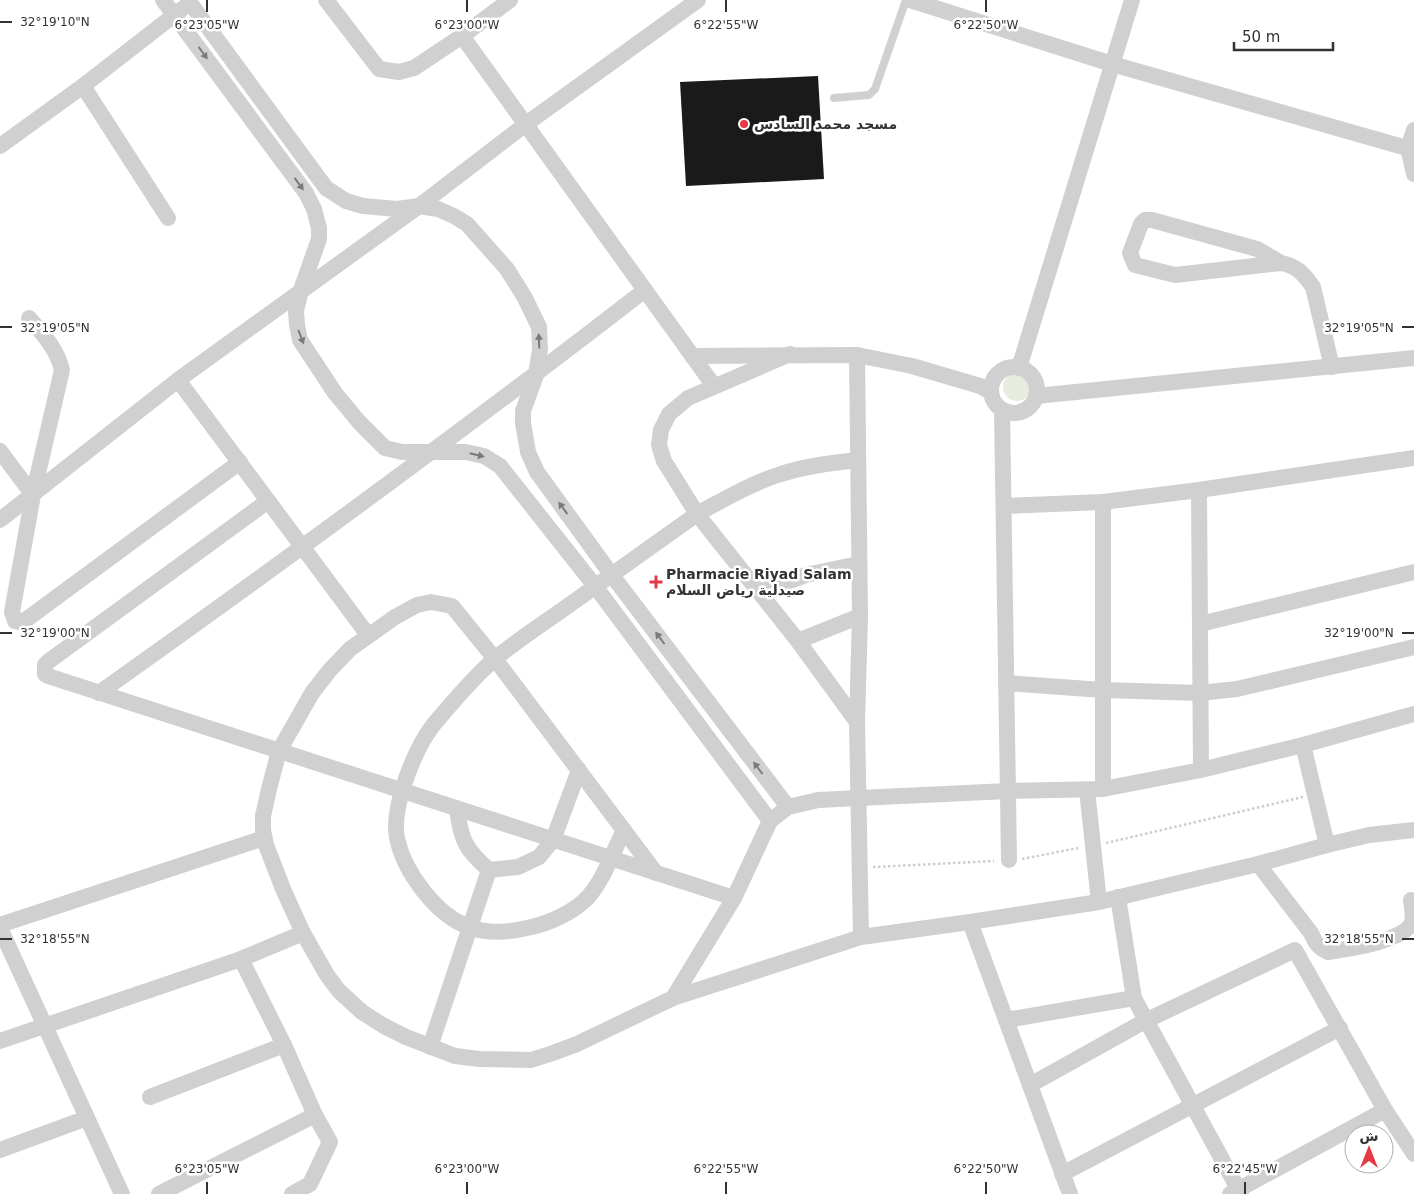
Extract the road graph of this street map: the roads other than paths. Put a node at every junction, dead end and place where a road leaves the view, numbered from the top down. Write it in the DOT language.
graph roads {
  1 [pos="164,0"];
  2 [pos="326,0"];
  3 [pos="510,0"];
  4 [pos="698,0"];
  5 [pos="906,0"];
  6 [pos="910,0"];
  7 [pos="1132,0"];
  8 [pos="191,1"];
  9 [pos="174,14"];
  10 [pos="462,36"];
  11 [pos="1112,64"];
  12 [pos="83,86"];
  13 [pos="834,98"];
  14 [pos="526,124"];
  15 [pos="1414,130"];
  16 [pos="0,146"];
  17 [pos="1411,149"];
  18 [pos="1414,174"];
  19 [pos="419,206"];
  20 [pos="168,218"];
  21 [pos="1281,263"];
  22 [pos="301,290"];
  23 [pos="645,290"];
  24 [pos="30,318"];
  25 [pos="790,354"];
  26 [pos="857,355"];
  27 [pos="692,356"];
  28 [pos="1414,358"];
  29 [pos="1332,367"];
  30 [pos="1019,368"];
  31 [pos="536,375"];
  32 [pos="178,380"];
  33 [pos="714,386"];
  34 [pos="991,392"];
  35 [pos="1036,396"];
  36 [pos="1002,410"];
  37 [pos="0,451"];
  38 [pos="432,452"];
  39 [pos="1414,458"];
  40 [pos="858,460"];
  41 [pos="240,462"];
  42 [pos="1199,490"];
  43 [pos="33,495"];
  44 [pos="268,501"];
  45 [pos="1103,502"];
  46 [pos="1004,506"];
  47 [pos="697,514"];
  48 [pos="0,520"];
  49 [pos="303,547"];
  50 [pos="858,564"];
  51 [pos="1414,572"];
  52 [pos="612,574"];
  53 [pos="595,586"];
  54 [pos="758,592"];
  55 [pos="860,616"];
  56 [pos="1200,624"];
  57 [pos="368,635"];
  58 [pos="798,641"];
  59 [pos="1414,648"];
  60 [pos="495,659"];
  61 [pos="1006,683"];
  62 [pos="1103,690"];
  63 [pos="99,693"];
  64 [pos="1200,693"];
  65 [pos="1414,714"];
  66 [pos="857,722"];
  67 [pos="1303,745"];
  68 [pos="279,751"];
  69 [pos="579,770"];
  70 [pos="1201,770"];
  71 [pos="1095,790"];
  72 [pos="402,791"];
  73 [pos="1008,791"];
  74 [pos="859,798"];
  75 [pos="788,806"];
  76 [pos="457,809"];
  77 [pos="770,821"];
  78 [pos="624,830"];
  79 [pos="1414,830"];
  80 [pos="264,838"];
  81 [pos="553,840"];
  82 [pos="1326,845"];
  83 [pos="610,858"];
  84 [pos="1008,860"];
  85 [pos="1258,864"];
  86 [pos="489,870"];
  87 [pos="656,873"];
  88 [pos="1118,897"];
  89 [pos="734,898"];
  90 [pos="1411,900"];
  91 [pos="1099,902"];
  92 [pos="970,922"];
  93 [pos="0,926"];
  94 [pos="469,927"];
  95 [pos="303,933"];
  96 [pos="861,937"];
  97 [pos="241,959"];
  98 [pos="672,998"];
  99 [pos="1134,998"];
  100 [pos="1006,1020"];
  101 [pos="1146,1021"];
  102 [pos="45,1026"];
  103 [pos="1340,1028"];
  104 [pos="0,1041"];
  105 [pos="284,1045"];
  106 [pos="430,1048"];
  107 [pos="1030,1085"];
  108 [pos="150,1097"];
  109 [pos="1192,1106"];
  110 [pos="1385,1110"];
  111 [pos="315,1114"];
  112 [pos="87,1118"];
  113 [pos="0,1150"];
  114 [pos="1414,1154"];
  115 [pos="1062,1174"];
  116 [pos="1236,1192"];
  117 [pos="122,1194"];
  118 [pos="159,1194"];
  119 [pos="292,1194"];
  120 [pos="1070,1194"];
  1 -- 9 [label="street"];
  2 -- 10 [label="street"];
  3 -- 10 [label="street"];
  4 -- 14 [label="street"];
  5 -- 13 [label="lane"];
  6 -- 11 [label="street"];
  7 -- 11 [label="street"];
  8 -- 9 [label="street"];
  8 -- 19 [label="street"];
  9 -- 12 [label="street"];
  9 -- 22 [label="street, one-way"];
  10 -- 14 [label="street"];
  11 -- 17 [label="street"];
  11 -- 30 [label="street"];
  12 -- 16 [label="street"];
  12 -- 20 [label="street"];
  14 -- 19 [label="street"];
  14 -- 23 [label="street"];
  15 -- 17 [label="street"];
  17 -- 18 [label="street"];
  19 -- 22 [label="street"];
  31 -- 19 [label="street, one-way"];
  21 -- 21 [label="street"];
  21 -- 29 [label="street"];
  22 -- 32 [label="street"];
  22 -- 38 [label="street, one-way"];
  23 -- 27 [label="street"];
  23 -- 31 [label="street"];
  24 -- 43 [label="street"];
  25 -- 26 [label="street"];
  25 -- 27 [label="street"];
  25 -- 33 [label="street"];
  26 -- 34 [label="street"];
  26 -- 40 [label="street"];
  27 -- 33 [label="street"];
  28 -- 29 [label="street"];
  29 -- 35 [label="street"];
  30 -- 34 [label="street"];
  30 -- 35 [label="street"];
  31 -- 38 [label="street"];
  52 -- 31 [label="street, one-way"];
  32 -- 41 [label="street"];
  32 -- 43 [label="street"];
  33 -- 47 [label="street"];
  34 -- 36 [label="street"];
  35 -- 36 [label="street"];
  36 -- 46 [label="street"];
  37 -- 43 [label="street"];
  38 -- 49 [label="street"];
  38 -- 53 [label="street, one-way"];
  39 -- 42 [label="street"];
  40 -- 47 [label="street"];
  40 -- 50 [label="street"];
  41 -- 43 [label="street"];
  41 -- 44 [label="street"];
  42 -- 45 [label="street"];
  42 -- 56 [label="street"];
  43 -- 48 [label="street"];
  44 -- 49 [label="street"];
  44 -- 63 [label="street"];
  45 -- 46 [label="street"];
  45 -- 62 [label="street"];
  46 -- 61 [label="street"];
  47 -- 52 [label="street"];
  47 -- 54 [label="street"];
  49 -- 57 [label="street"];
  49 -- 63 [label="street"];
  50 -- 54 [label="street"];
  50 -- 55 [label="street"];
  51 -- 56 [label="street"];
  52 -- 53 [label="street"];
  75 -- 52 [label="street, one-way"];
  53 -- 60 [label="street"];
  53 -- 77 [label="street"];
  54 -- 58 [label="street"];
  55 -- 58 [label="street"];
  55 -- 66 [label="street"];
  56 -- 64 [label="street"];
  57 -- 60 [label="street"];
  57 -- 68 [label="street"];
  58 -- 66 [label="street"];
  59 -- 64 [label="street"];
  60 -- 69 [label="street"];
  60 -- 72 [label="street"];
  61 -- 62 [label="street"];
  61 -- 73 [label="street"];
  62 -- 64 [label="street"];
  62 -- 71 [label="street"];
  63 -- 68 [label="street"];
  64 -- 70 [label="street"];
  65 -- 67 [label="street"];
  66 -- 74 [label="street"];
  67 -- 70 [label="street"];
  67 -- 82 [label="street"];
  68 -- 72 [label="street"];
  68 -- 80 [label="street"];
  69 -- 78 [label="street"];
  69 -- 81 [label="street"];
  70 -- 71 [label="street"];
  71 -- 73 [label="street"];
  71 -- 91 [label="street"];
  72 -- 76 [label="street"];
  72 -- 94 [label="street"];
  73 -- 74 [label="street"];
  73 -- 84 [label="street"];
  74 -- 75 [label="street"];
  74 -- 96 [label="street"];
  75 -- 77 [label="street"];
  76 -- 81 [label="street"];
  76 -- 86 [label="street"];
  77 -- 89 [label="street"];
  78 -- 83 [label="street"];
  78 -- 87 [label="street"];
  79 -- 82 [label="street"];
  80 -- 93 [label="street"];
  80 -- 95 [label="street"];
  81 -- 83 [label="street"];
  81 -- 86 [label="street"];
  82 -- 85 [label="street"];
  83 -- 87 [label="street"];
  83 -- 94 [label="street"];
  85 -- 88 [label="street"];
  85 -- 90 [label="street"];
  86 -- 94 [label="street"];
  87 -- 89 [label="street"];
  88 -- 91 [label="street"];
  88 -- 99 [label="street"];
  89 -- 98 [label="street"];
  91 -- 92 [label="street"];
  92 -- 96 [label="street"];
  92 -- 100 [label="street"];
  93 -- 102 [label="street"];
  94 -- 106 [label="street"];
  95 -- 97 [label="street"];
  95 -- 106 [label="street"];
  96 -- 98 [label="street"];
  97 -- 102 [label="street"];
  97 -- 105 [label="street"];
  98 -- 106 [label="street"];
  99 -- 100 [label="street"];
  99 -- 101 [label="street"];
  100 -- 107 [label="street"];
  101 -- 103 [label="street"];
  101 -- 107 [label="street"];
  101 -- 109 [label="street"];
  102 -- 104 [label="street"];
  102 -- 112 [label="street"];
  103 -- 109 [label="street"];
  103 -- 110 [label="street"];
  105 -- 108 [label="street"];
  105 -- 111 [label="street"];
  107 -- 115 [label="street"];
  109 -- 115 [label="street"];
  109 -- 116 [label="street"];
  110 -- 114 [label="street"];
  110 -- 116 [label="street"];
  111 -- 118 [label="street"];
  111 -- 119 [label="street"];
  112 -- 113 [label="street"];
  112 -- 117 [label="street"];
  115 -- 120 [label="street"];
}
